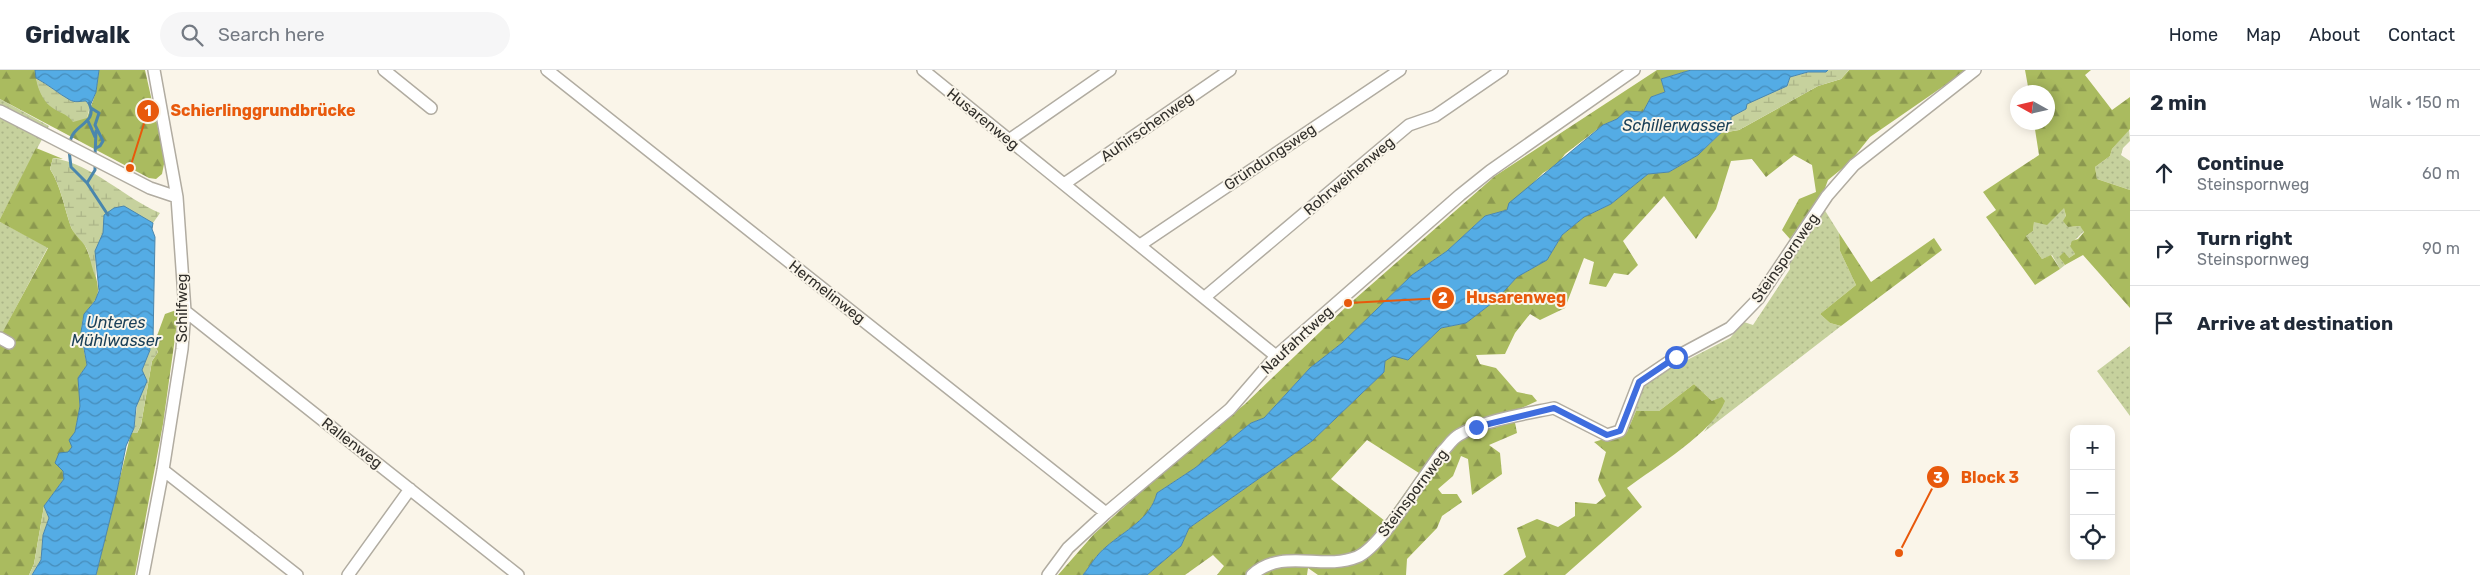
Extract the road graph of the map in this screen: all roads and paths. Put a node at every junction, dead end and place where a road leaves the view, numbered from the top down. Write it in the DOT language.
graph roads {
  1 [pos="154,70"];
  2 [pos="384,70"];
  3 [pos="547,70"];
  4 [pos="923,70"];
  5 [pos="1110,70"];
  6 [pos="1230,70"];
  7 [pos="1400,70"];
  8 [pos="1502,70"];
  9 [pos="1634,70"];
  10 [pos="1975,70"];
  11 [pos="431,108"];
  12 [pos="0,111"];
  13 [pos="1009,140"];
  14 [pos="1064,184"];
  15 [pos="178,197"];
  16 [pos="1140,245"];
  17 [pos="1205,297"];
  18 [pos="185,311"];
  19 [pos="1276,356"];
  20 [pos="163,470"];
  21 [pos="410,489"];
  22 [pos="1106,513"];
  23 [pos="143,575"];
  24 [pos="297,575"];
  25 [pos="348,575"];
  26 [pos="518,575"];
  27 [pos="1048,575"];
  28 [pos="1252,575"];
  1 -- 15 [label="street, Schilfweg"];
  2 -- 11 [label="street"];
  3 -- 22 [label="street, Hermelinweg"];
  4 -- 13 [label="street, Husarenweg"];
  5 -- 13 [label="street"];
  6 -- 14 [label="street, Auhirschenweg"];
  7 -- 16 [label="street, Gründungsweg"];
  8 -- 17 [label="street, Rohrweihenweg"];
  9 -- 19 [label="street, Naufahrtweg"];
  10 -- 28 [label="street, Steinspornweg"];
  12 -- 15 [label="street"];
  13 -- 14 [label="street, Husarenweg"];
  14 -- 16 [label="street, Husarenweg"];
  15 -- 18 [label="street, Schilfweg"];
  16 -- 17 [label="street, Husarenweg"];
  17 -- 19 [label="street, Husarenweg"];
  18 -- 20 [label="street, Schilfweg"];
  18 -- 21 [label="street, Rallenweg"];
  19 -- 22 [label="street, Naufahrtweg"];
  20 -- 23 [label="street, Schilfweg"];
  20 -- 24 [label="street"];
  21 -- 25 [label="street"];
  21 -- 26 [label="street, Rallenweg"];
  22 -- 27 [label="street, Naufahrtweg"];
}
